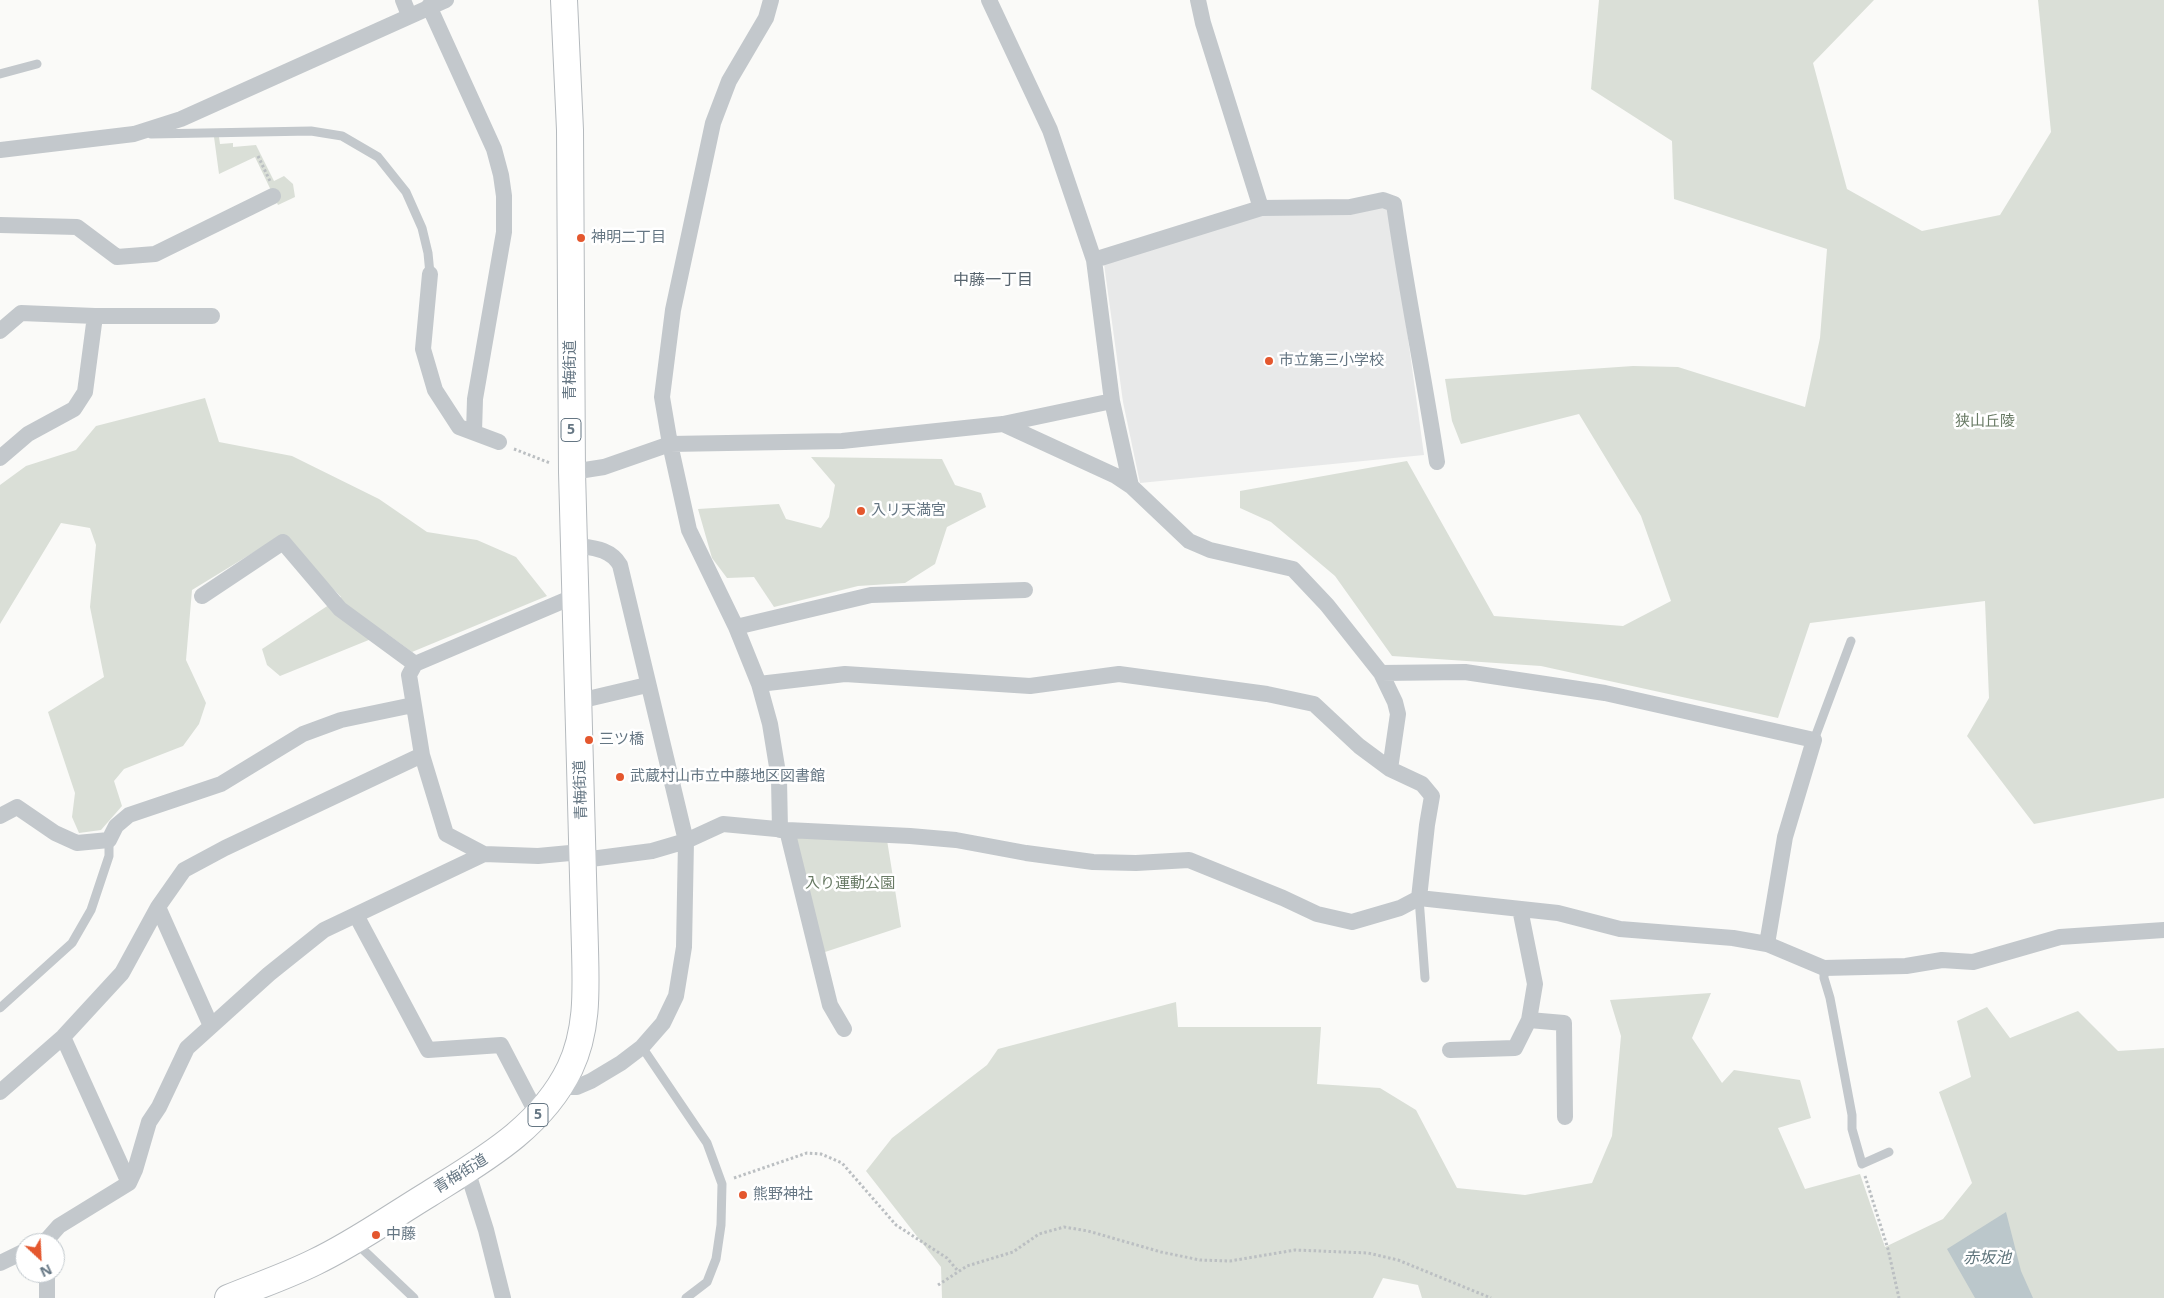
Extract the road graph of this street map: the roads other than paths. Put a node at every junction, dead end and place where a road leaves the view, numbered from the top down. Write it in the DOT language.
graph roads {
  1 [pos="446,0"];
  2 [pos="564,0"];
  3 [pos="771,0"];
  4 [pos="990,0"];
  5 [pos="1198,0"];
  6 [pos="429,6"];
  7 [pos="406,7"];
  8 [pos="38,64"];
  9 [pos="0,74"];
  10 [pos="134,134"];
  11 [pos="0,150"];
  12 [pos="272,189"];
  13 [pos="1262,208"];
  14 [pos="0,225"];
  15 [pos="1094,260"];
  16 [pos="430,274"];
  17 [pos="95,316"];
  18 [pos="212,316"];
  19 [pos="0,331"];
  20 [pos="1112,401"];
  21 [pos="1003,424"];
  22 [pos="474,432"];
  23 [pos="499,442"];
  24 [pos="670,444"];
  25 [pos="0,458"];
  26 [pos="1437,462"];
  27 [pos="572,472"];
  28 [pos="1131,486"];
  29 [pos="574,545"];
  30 [pos="1024,590"];
  31 [pos="202,596"];
  32 [pos="576,596"];
  33 [pos="736,627"];
  34 [pos="1851,641"];
  35 [pos="415,664"];
  36 [pos="1381,672"];
  37 [pos="759,684"];
  38 [pos="647,685"];
  39 [pos="579,701"];
  40 [pos="413,705"];
  41 [pos="1814,740"];
  42 [pos="422,754"];
  43 [pos="1390,769"];
  44 [pos="0,816"];
  45 [pos="784,830"];
  46 [pos="109,840"];
  47 [pos="686,841"];
  48 [pos="484,854"];
  49 [pos="583,860"];
  50 [pos="1419,898"];
  51 [pos="158,907"];
  52 [pos="1520,909"];
  53 [pos="356,915"];
  54 [pos="2164,930"];
  55 [pos="1767,944"];
  56 [pos="1824,968"];
  57 [pos="1425,978"];
  58 [pos="0,1008"];
  59 [pos="1529,1020"];
  60 [pos="211,1026"];
  61 [pos="844,1028"];
  62 [pos="63,1037"];
  63 [pos="642,1047"];
  64 [pos="1450,1050"];
  65 [pos="560,1087"];
  66 [pos="0,1092"];
  67 [pos="538,1116"];
  68 [pos="1565,1116"];
  69 [pos="1889,1152"];
  70 [pos="467,1170"];
  71 [pos="129,1183"];
  72 [pos="54,1233"];
  73 [pos="354,1241"];
  74 [pos="15,1256"];
  75 [pos="0,1263"];
  76 [pos="47,1283"];
  77 [pos="47,1298"];
  78 [pos="228,1298"];
  79 [pos="414,1298"];
  80 [pos="503,1298"];
  81 [pos="686,1298"];
  1 -- 6 [label="street"];
  2 -- 27 [label="main road, 青梅街道 / 5"];
  3 -- 24 [label="street"];
  4 -- 15 [label="street"];
  5 -- 13 [label="street"];
  6 -- 7 [label="street"];
  6 -- 22 [label="street"];
  7 -- 10 [label="street"];
  8 -- 9 [label="lane"];
  10 -- 11 [label="street"];
  10 -- 16 [label="lane"];
  12 -- 14 [label="street"];
  13 -- 15 [label="street"];
  13 -- 26 [label="street"];
  15 -- 20 [label="street"];
  16 -- 22 [label="street"];
  17 -- 18 [label="street"];
  17 -- 19 [label="street"];
  17 -- 25 [label="street"];
  20 -- 21 [label="street"];
  20 -- 28 [label="street"];
  21 -- 24 [label="street"];
  21 -- 28 [label="street"];
  22 -- 23 [label="street"];
  24 -- 27 [label="street"];
  24 -- 33 [label="street"];
  27 -- 29 [label="main road, 青梅街道 / 5"];
  28 -- 36 [label="street"];
  29 -- 32 [label="main road, 青梅街道 / 5"];
  29 -- 38 [label="street"];
  30 -- 33 [label="street"];
  31 -- 35 [label="street"];
  32 -- 35 [label="street"];
  32 -- 39 [label="main road, 青梅街道 / 5"];
  33 -- 37 [label="street"];
  34 -- 41 [label="lane"];
  35 -- 40 [label="street"];
  36 -- 41 [label="street"];
  36 -- 43 [label="street"];
  37 -- 43 [label="street"];
  37 -- 45 [label="street"];
  38 -- 39 [label="street"];
  38 -- 47 [label="street"];
  39 -- 49 [label="main road, 青梅街道 / 5"];
  40 -- 42 [label="street"];
  40 -- 46 [label="street"];
  41 -- 55 [label="street"];
  42 -- 48 [label="street"];
  42 -- 51 [label="street"];
  43 -- 50 [label="street"];
  44 -- 46 [label="street"];
  45 -- 47 [label="street"];
  45 -- 50 [label="street"];
  45 -- 61 [label="street"];
  46 -- 58 [label="lane"];
  47 -- 49 [label="street"];
  47 -- 63 [label="street"];
  48 -- 49 [label="street"];
  48 -- 53 [label="street"];
  49 -- 65 [label="main road, 青梅街道 / 5"];
  50 -- 52 [label="street"];
  50 -- 57 [label="lane"];
  51 -- 60 [label="street"];
  51 -- 62 [label="street"];
  52 -- 55 [label="street"];
  52 -- 59 [label="street"];
  53 -- 60 [label="street"];
  53 -- 67 [label="street"];
  54 -- 56 [label="street"];
  55 -- 56 [label="street"];
  56 -- 69 [label="lane"];
  59 -- 64 [label="street"];
  59 -- 68 [label="street"];
  60 -- 71 [label="street"];
  62 -- 66 [label="street"];
  62 -- 71 [label="street"];
  63 -- 65 [label="street"];
  63 -- 81 [label="lane"];
  65 -- 67 [label="main road, 青梅街道 / 5"];
  67 -- 70 [label="main road, 青梅街道 / 5"];
  70 -- 73 [label="main road, 青梅街道 / 5"];
  70 -- 80 [label="street"];
  71 -- 72 [label="street"];
  73 -- 78 [label="main road, 青梅街道 / 5"];
  73 -- 79 [label="lane"];
  74 -- 75 [label="street"];
  76 -- 77 [label="street"];
}
